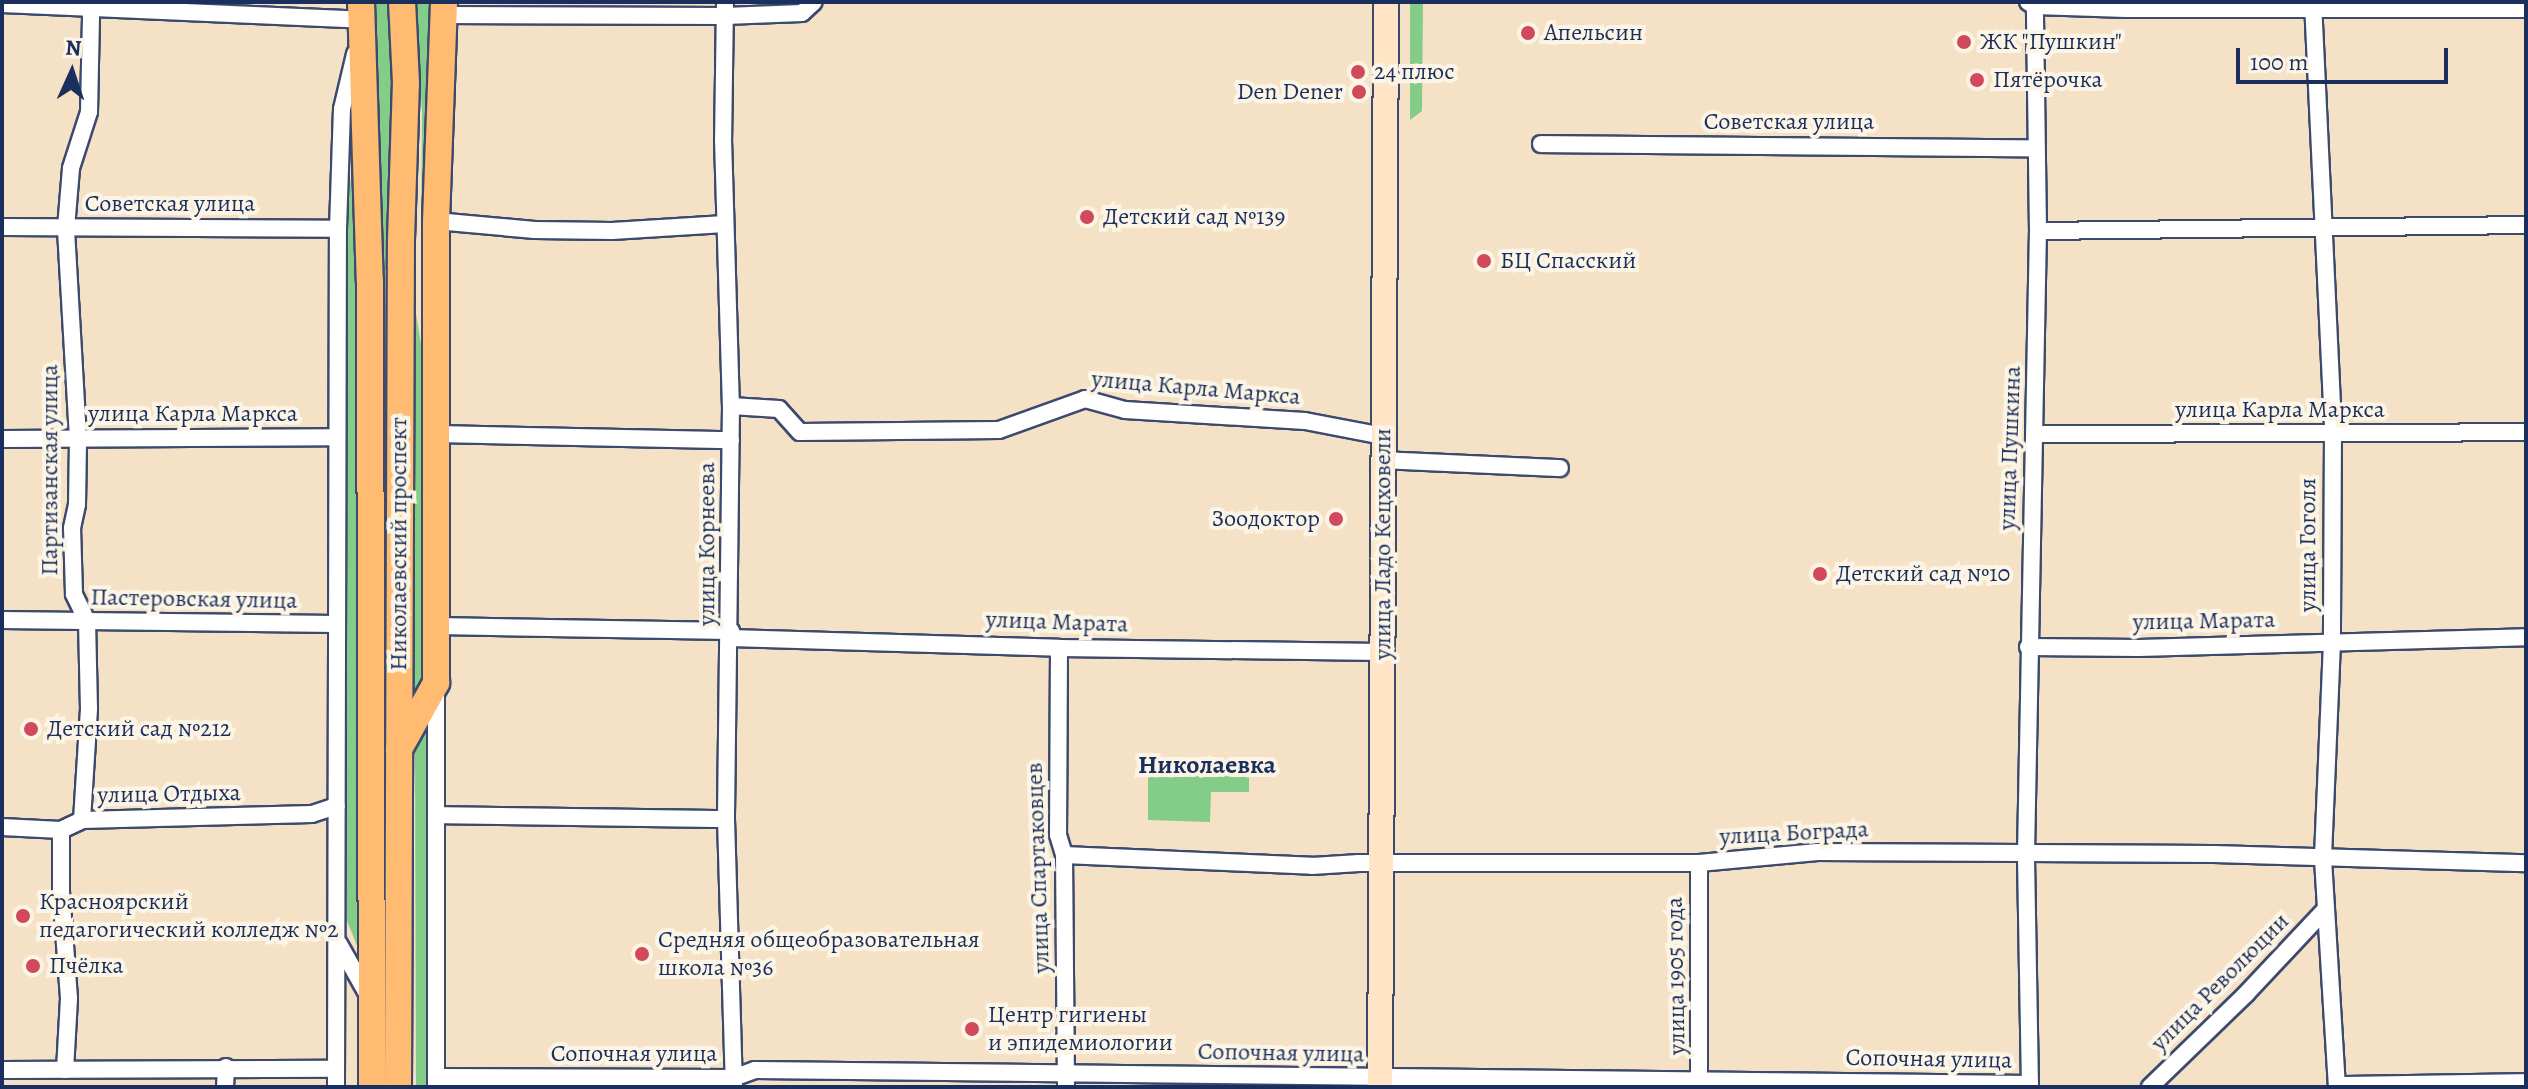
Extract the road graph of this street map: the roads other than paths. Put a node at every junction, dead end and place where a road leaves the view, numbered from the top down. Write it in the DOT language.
graph roads {
  1 [pos="402,2"];
  2 [pos="814,2"];
  3 [pos="1386,2"];
  4 [pos="2032,3"];
  5 [pos="2,4"];
  6 [pos="87,4"];
  7 [pos="2313,5"];
  8 [pos="444,8"];
  9 [pos="725,9"];
  10 [pos="2526,9"];
  11 [pos="362,11"];
  12 [pos="1541,144"];
  13 [pos="2036,148"];
  14 [pos="405,195"];
  15 [pos="436,221"];
  16 [pos="725,224"];
  17 [pos="2526,225"];
  18 [pos="2325,226"];
  19 [pos="2,227"];
  20 [pos="66,228"];
  21 [pos="338,229"];
  22 [pos="2038,231"];
  23 [pos="435,354"];
  24 [pos="731,406"];
  25 [pos="2526,432"];
  26 [pos="437,434"];
  27 [pos="2035,434"];
  28 [pos="2333,434"];
  29 [pos="1383,436"];
  30 [pos="335,437"];
  31 [pos="78,438"];
  32 [pos="2,439"];
  33 [pos="731,440"];
  34 [pos="1383,460"];
  35 [pos="1560,468"];
  36 [pos="2,620"];
  37 [pos="87,621"];
  38 [pos="336,624"];
  39 [pos="438,626"];
  40 [pos="730,635"];
  41 [pos="2526,637"];
  42 [pos="2332,642"];
  43 [pos="2028,647"];
  44 [pos="1059,648"];
  45 [pos="1382,652"];
  46 [pos="436,683"];
  47 [pos="397,752"];
  48 [pos="337,806"];
  49 [pos="436,815"];
  50 [pos="726,819"];
  51 [pos="82,820"];
  52 [pos="2,827"];
  53 [pos="61,830"];
  54 [pos="2026,854"];
  55 [pos="1064,855"];
  56 [pos="2323,859"];
  57 [pos="1381,863"];
  58 [pos="1699,863"];
  59 [pos="2526,863"];
  60 [pos="2324,911"];
  61 [pos="338,943"];
  62 [pos="372,1002"];
  63 [pos="226,1067"];
  64 [pos="335,1069"];
  65 [pos="2,1070"];
  66 [pos="65,1070"];
  67 [pos="1066,1080"];
  68 [pos="436,1082"];
  69 [pos="734,1082"];
  70 [pos="2526,1082"];
  71 [pos="1380,1083"];
  72 [pos="1699,1083"];
  73 [pos="2030,1086"];
  74 [pos="2337,1086"];
  75 [pos="225,1087"];
  76 [pos="336,1087"];
  77 [pos="372,1087"];
  78 [pos="398,1087"];
  79 [pos="2150,1087"];
  1 -- 14 [label="main road, Николаевский проспект"];
  2 -- 9 [label="street"];
  3 -- 29 [label="main road, улица Ладо Кецховели"];
  4 -- 7 [label="street"];
  4 -- 13 [label="street, улица Пушкина"];
  5 -- 6 [label="street"];
  6 -- 11 [label="street"];
  6 -- 20 [label="street, Партизанская улица"];
  7 -- 10 [label="street"];
  7 -- 18 [label="street, улица Гоголя"];
  8 -- 9 [label="street"];
  8 -- 15 [label="main road, Николаевский проспект"];
  9 -- 16 [label="street, улица Корнеева"];
  11 -- 21 [label="street"];
  11 -- 62 [label="main road, Николаевский проспект"];
  12 -- 13 [label="street, Советская улица"];
  13 -- 22 [label="street, улица Пушкина"];
  14 -- 23 [label="main road"];
  14 -- 47 [label="main road, Николаевский проспект"];
  15 -- 16 [label="street"];
  15 -- 23 [label="main road, Николаевский проспект"];
  16 -- 24 [label="street, улица Корнеева"];
  17 -- 18 [label="street"];
  18 -- 22 [label="street"];
  18 -- 28 [label="street, улица Гоголя"];
  19 -- 20 [label="street, Советская улица"];
  20 -- 21 [label="street, Советская улица"];
  20 -- 31 [label="street, Партизанская улица"];
  21 -- 30 [label="street"];
  22 -- 27 [label="street, улица Пушкина"];
  23 -- 26 [label="main road, Николаевский проспект"];
  24 -- 29 [label="street, улица Карла Маркса"];
  24 -- 33 [label="street, улица Корнеева"];
  25 -- 28 [label="street, улица Карла Маркса"];
  26 -- 33 [label="street"];
  26 -- 39 [label="main road, Николаевский проспект"];
  27 -- 28 [label="street, улица Карла Маркса"];
  27 -- 43 [label="street, улица Пушкина"];
  28 -- 42 [label="street, улица Гоголя"];
  29 -- 34 [label="main road, улица Ладо Кецховели"];
  30 -- 31 [label="street, улица Карла Маркса"];
  30 -- 38 [label="street"];
  31 -- 32 [label="street, улица Карла Маркса"];
  31 -- 37 [label="street, Партизанская улица"];
  33 -- 40 [label="street, улица Корнеева"];
  34 -- 35 [label="street"];
  34 -- 45 [label="main road, улица Ладо Кецховели"];
  36 -- 37 [label="street, Пастеровская улица"];
  37 -- 38 [label="street, Пастеровская улица"];
  37 -- 51 [label="street, Партизанская улица"];
  38 -- 48 [label="street"];
  39 -- 40 [label="street"];
  39 -- 46 [label="main road, Николаевский проспект"];
  40 -- 44 [label="street, улица Марата"];
  40 -- 50 [label="street, улица Корнеева"];
  41 -- 42 [label="street, улица Марата"];
  42 -- 43 [label="street, улица Марата"];
  42 -- 56 [label="street, улица Гоголя"];
  43 -- 54 [label="street, улица Пушкина"];
  44 -- 45 [label="street, улица Марата"];
  44 -- 55 [label="street, улица Спартаковцев"];
  45 -- 57 [label="main road, улица Ладо Кецховели"];
  46 -- 47 [label="main road"];
  46 -- 49 [label="street"];
  47 -- 78 [label="main road, Николаевский проспект"];
  48 -- 51 [label="street, улица Отдыха"];
  48 -- 61 [label="street"];
  49 -- 50 [label="street"];
  49 -- 68 [label="street"];
  50 -- 69 [label="street, улица Корнеева"];
  51 -- 53 [label="street"];
  52 -- 53 [label="street"];
  53 -- 66 [label="street"];
  54 -- 56 [label="street, улица Бограда"];
  54 -- 58 [label="street, улица Бограда"];
  54 -- 73 [label="street, улица Пушкина"];
  55 -- 57 [label="street, улица Бограда"];
  55 -- 67 [label="street, улица Спартаковцев"];
  56 -- 59 [label="street, улица Бограда"];
  56 -- 60 [label="street, улица Гоголя"];
  57 -- 58 [label="street, улица Бограда"];
  57 -- 71 [label="main road, улица Ладо Кецховели"];
  58 -- 72 [label="street, улица 1905 года"];
  60 -- 74 [label="street, улица Гоголя"];
  60 -- 79 [label="street, улица Революции"];
  61 -- 62 [label="street"];
  61 -- 64 [label="street"];
  62 -- 77 [label="main road, Николаевский проспект"];
  63 -- 64 [label="street"];
  63 -- 66 [label="street"];
  63 -- 75 [label="street"];
  64 -- 76 [label="street"];
  65 -- 66 [label="street"];
  67 -- 69 [label="street, Сопочная улица"];
  67 -- 71 [label="street, Сопочная улица"];
  68 -- 69 [label="street, Сопочная улица"];
  70 -- 74 [label="street"];
  71 -- 72 [label="street, Сопочная улица"];
  72 -- 73 [label="street, Сопочная улица"];
}
